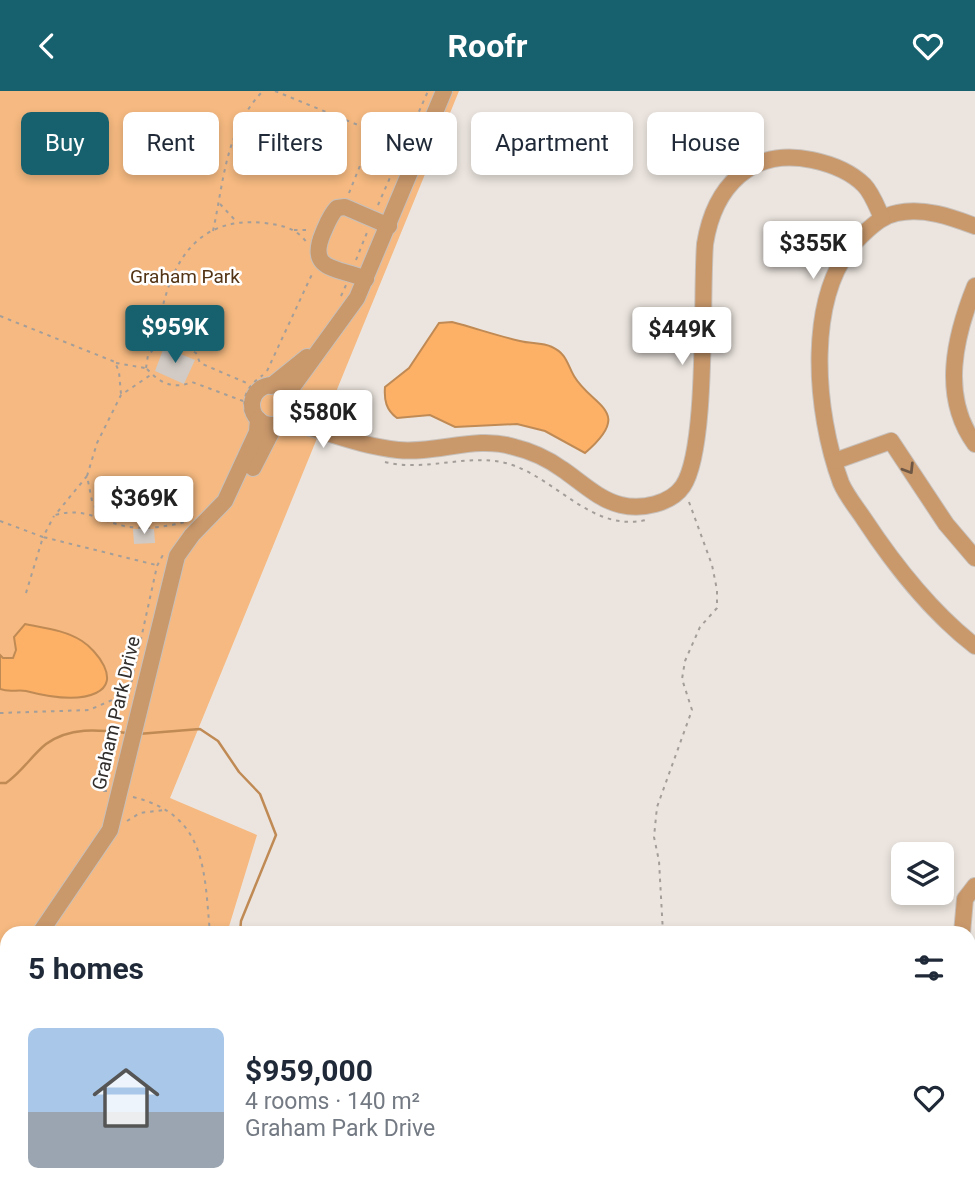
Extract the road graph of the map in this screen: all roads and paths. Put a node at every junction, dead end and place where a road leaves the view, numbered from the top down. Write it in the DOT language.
graph roads {
  1 [pos="263,91"];
  2 [pos="275,91"];
  3 [pos="428,91"];
  4 [pos="444,91"];
  5 [pos="219,203"];
  6 [pos="882,218"];
  7 [pos="236,221"];
  8 [pos="388,226"];
  9 [pos="975,226"];
  10 [pos="319,227"];
  11 [pos="293,230"];
  12 [pos="213,232"];
  13 [pos="311,251"];
  14 [pos="366,279"];
  15 [pos="975,286"];
  16 [pos="0,316"];
  17 [pos="320,347"];
  18 [pos="155,348"];
  19 [pos="115,362"];
  20 [pos="146,368"];
  21 [pos="152,374"];
  22 [pos="271,386"];
  23 [pos="121,395"];
  24 [pos="290,398"];
  25 [pos="243,401"];
  26 [pos="280,423"];
  27 [pos="254,425"];
  28 [pos="975,444"];
  29 [pos="369,445"];
  30 [pos="382,461"];
  31 [pos="835,461"];
  32 [pos="87,476"];
  33 [pos="685,498"];
  34 [pos="225,501"];
  35 [pos="55,515"];
  36 [pos="193,516"];
  37 [pos="101,517"];
  38 [pos="649,519"];
  39 [pos="0,521"];
  40 [pos="184,523"];
  41 [pos="178,532"];
  42 [pos="43,537"];
  43 [pos="165,550"];
  44 [pos="975,558"];
  45 [pos="157,566"];
  46 [pos="26,593"];
  47 [pos="975,646"];
  48 [pos="0,713"];
  49 [pos="128,796"];
  50 [pos="165,810"];
  51 [pos="121,824"];
  52 [pos="975,886"];
  53 [pos="45,926"];
  54 [pos="209,926"];
  55 [pos="663,926"];
  56 [pos="963,926"];
  1 -- 5 [label="path"];
  2 -- 3 [label="path"];
  4 -- 8 [label="street, Graham Park Drive"];
  5 -- 7 [label="path"];
  5 -- 12 [label="path"];
  6 -- 9 [label="street"];
  6 -- 29 [label="street"];
  6 -- 31 [label="street"];
  7 -- 11 [label="path"];
  7 -- 12 [label="path"];
  8 -- 14 [label="street, Graham Park Drive"];
  8 -- 14 [label="street"];
  10 -- 11 [label="path"];
  11 -- 13 [label="path"];
  12 -- 18 [label="path"];
  14 -- 17 [label="street, Graham Park Drive"];
  15 -- 28 [label="street"];
  16 -- 19 [label="path"];
  17 -- 22 [label="street, Graham Park Drive"];
  17 -- 24 [label="street, Graham Park Drive"];
  18 -- 20 [label="path"];
  18 -- 25 [label="path"];
  19 -- 20 [label="path"];
  19 -- 23 [label="path"];
  20 -- 21 [label="path"];
  21 -- 23 [label="path"];
  21 -- 25 [label="path"];
  22 -- 24 [label="street"];
  22 -- 27 [label="street, Graham Park Drive"];
  23 -- 32 [label="path"];
  24 -- 26 [label="street, Graham Park Drive"];
  24 -- 29 [label="street"];
  25 -- 27 [label="path"];
  26 -- 27 [label="street"];
  26 -- 29 [label="street"];
  26 -- 34 [label="street, Graham Park Drive"];
  27 -- 34 [label="street, Graham Park Drive"];
  30 -- 38 [label="path"];
  31 -- 44 [label="street, one-way"];
  31 -- 47 [label="street"];
  32 -- 35 [label="path"];
  32 -- 37 [label="path"];
  33 -- 55 [label="path"];
  34 -- 53 [label="street, Graham Park Drive"];
  35 -- 37 [label="path"];
  35 -- 42 [label="path"];
  36 -- 40 [label="path"];
  37 -- 40 [label="path"];
  39 -- 42 [label="path"];
  40 -- 41 [label="path"];
  42 -- 45 [label="path"];
  42 -- 46 [label="path"];
  43 -- 45 [label="path"];
  45 -- 48 [label="path"];
  49 -- 50 [label="path"];
  50 -- 51 [label="path"];
  50 -- 54 [label="path"];
  52 -- 56 [label="street"];
}
